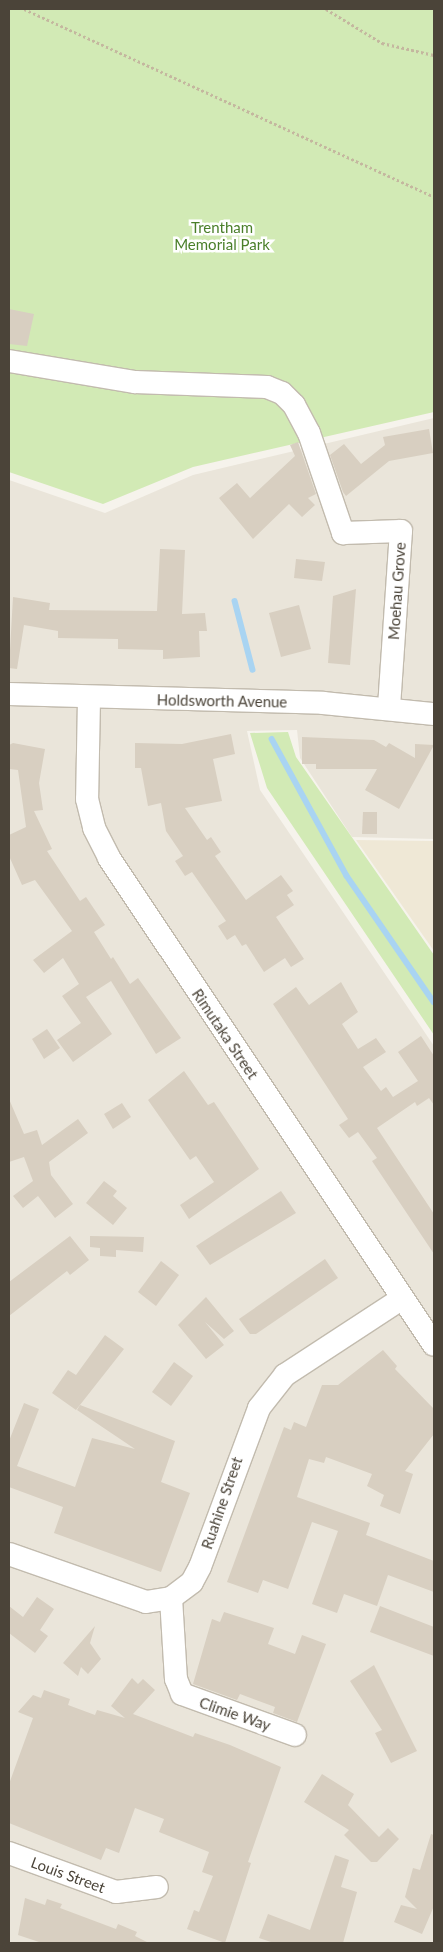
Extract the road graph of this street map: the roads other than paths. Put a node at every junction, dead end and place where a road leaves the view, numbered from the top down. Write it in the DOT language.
graph roads {
  1 [pos="9,361"];
  2 [pos="9,694"];
  3 [pos="89,699"];
  4 [pos="389,708"];
  5 [pos="434,714"];
  6 [pos="400,1299"];
  7 [pos="434,1345"];
  8 [pos="9,1554"];
  9 [pos="172,1598"];
  10 [pos="295,1735"];
  11 [pos="9,1853"];
  12 [pos="158,1887"];
  1 -- 4 [label="street, Moehau Grove"];
  2 -- 3 [label="street, Holdsworth Avenue"];
  3 -- 4 [label="street, Holdsworth Avenue"];
  3 -- 6 [label="street, Rimutaka Street"];
  4 -- 5 [label="street, Holdsworth Avenue"];
  6 -- 7 [label="street, Rimutaka Street"];
  6 -- 9 [label="street, Ruahine Street"];
  8 -- 9 [label="street, Ruahine Street"];
  9 -- 10 [label="street, Climie Way"];
  11 -- 12 [label="street, Louis Street"];
}
